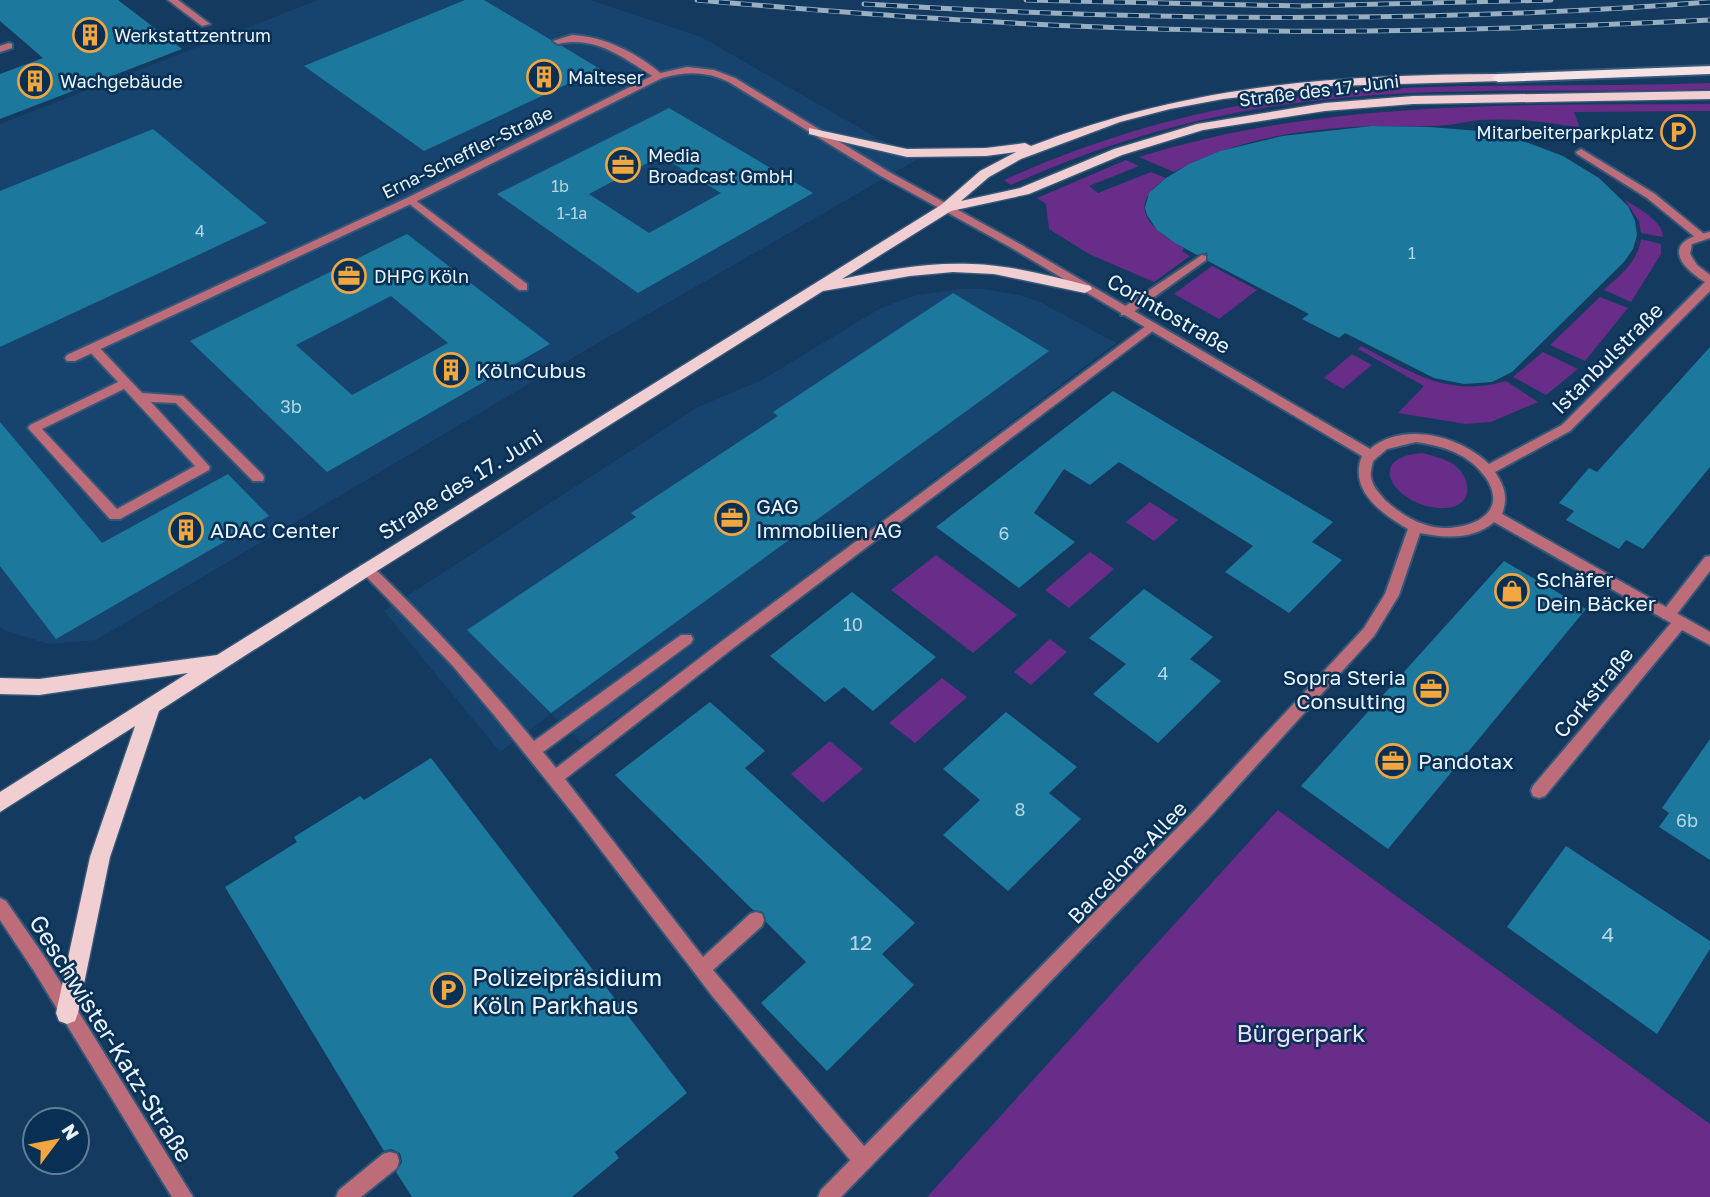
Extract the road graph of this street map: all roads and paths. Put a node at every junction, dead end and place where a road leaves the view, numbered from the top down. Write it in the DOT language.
graph roads {
  1 [pos="172,0"];
  2 [pos="205,24"];
  3 [pos="558,41"];
  4 [pos="1710,70"];
  5 [pos="659,76"];
  6 [pos="1498,78"];
  7 [pos="1710,79"];
  8 [pos="1710,95"];
  9 [pos="813,131"];
  10 [pos="1049,143"];
  11 [pos="1581,152"];
  12 [pos="411,200"];
  13 [pos="946,208"];
  14 [pos="1705,236"];
  15 [pos="1202,258"];
  16 [pos="1710,282"];
  17 [pos="523,288"];
  18 [pos="816,289"];
  19 [pos="1085,289"];
  20 [pos="1125,312"];
  21 [pos="1150,327"];
  22 [pos="93,348"];
  23 [pos="71,358"];
  24 [pos="126,383"];
  25 [pos="139,397"];
  26 [pos="1370,455"];
  27 [pos="1489,470"];
  28 [pos="258,478"];
  29 [pos="1494,516"];
  30 [pos="1415,527"];
  31 [pos="1710,561"];
  32 [pos="366,569"];
  33 [pos="1674,618"];
  34 [pos="687,639"];
  35 [pos="1710,639"];
  36 [pos="220,661"];
  37 [pos="0,686"];
  38 [pos="152,705"];
  39 [pos="532,751"];
  40 [pos="554,779"];
  41 [pos="1539,790"];
  42 [pos="0,803"];
  43 [pos="0,906"];
  44 [pos="756,920"];
  45 [pos="702,969"];
  46 [pos="67,1013"];
  47 [pos="863,1160"];
  48 [pos="390,1161"];
  49 [pos="183,1197"];
  50 [pos="346,1197"];
  51 [pos="828,1197"];
  1 -- 2 [label="street"];
  3 -- 5 [label="street"];
  4 -- 6 [label="highway"];
  5 -- 9 [label="street, Erna-Scheffler-Straße"];
  5 -- 12 [label="street, Erna-Scheffler-Straße"];
  6 -- 7 [label="highway"];
  6 -- 10 [label="main road, Straße des 17. Juni"];
  8 -- 13 [label="main road, Straße des 17. Juni"];
  9 -- 10 [label="main road"];
  9 -- 13 [label="street, Erna-Scheffler-Straße"];
  10 -- 13 [label="main road, Straße des 17. Juni"];
  11 -- 14 [label="street"];
  12 -- 17 [label="street"];
  12 -- 22 [label="street, Erna-Scheffler-Straße"];
  13 -- 18 [label="main road, Straße des 17. Juni"];
  13 -- 19 [label="street, Corintostraße"];
  14 -- 16 [label="street"];
  15 -- 20 [label="street"];
  16 -- 27 [label="street, Istanbulstraße"];
  18 -- 19 [label="main road"];
  18 -- 32 [label="main road, Straße des 17. Juni"];
  19 -- 20 [label="street, Corintostraße"];
  20 -- 21 [label="street, Corintostraße"];
  21 -- 26 [label="street, Corintostraße"];
  21 -- 40 [label="street"];
  22 -- 23 [label="street, Erna-Scheffler-Straße"];
  22 -- 24 [label="street"];
  24 -- 25 [label="street"];
  24 -- 25 [label="street"];
  25 -- 28 [label="street"];
  26 -- 27 [label="street"];
  26 -- 30 [label="street"];
  27 -- 29 [label="street"];
  29 -- 30 [label="street"];
  29 -- 33 [label="street"];
  30 -- 47 [label="street, Barcelona-Allee"];
  31 -- 33 [label="street, Corkstraße"];
  32 -- 36 [label="main road, Straße des 17. Juni"];
  32 -- 39 [label="street"];
  33 -- 35 [label="street"];
  33 -- 41 [label="street, Corkstraße"];
  34 -- 39 [label="street"];
  36 -- 37 [label="main road"];
  36 -- 38 [label="main road, Straße des 17. Juni"];
  38 -- 42 [label="main road, Straße des 17. Juni"];
  38 -- 46 [label="main road"];
  39 -- 40 [label="street"];
  40 -- 45 [label="street"];
  43 -- 46 [label="street, Geschwister-Katz-Straße"];
  44 -- 45 [label="street"];
  45 -- 47 [label="street"];
  46 -- 49 [label="street, Geschwister-Katz-Straße"];
  47 -- 51 [label="street, Barcelona-Allee"];
  48 -- 50 [label="street"];
}
